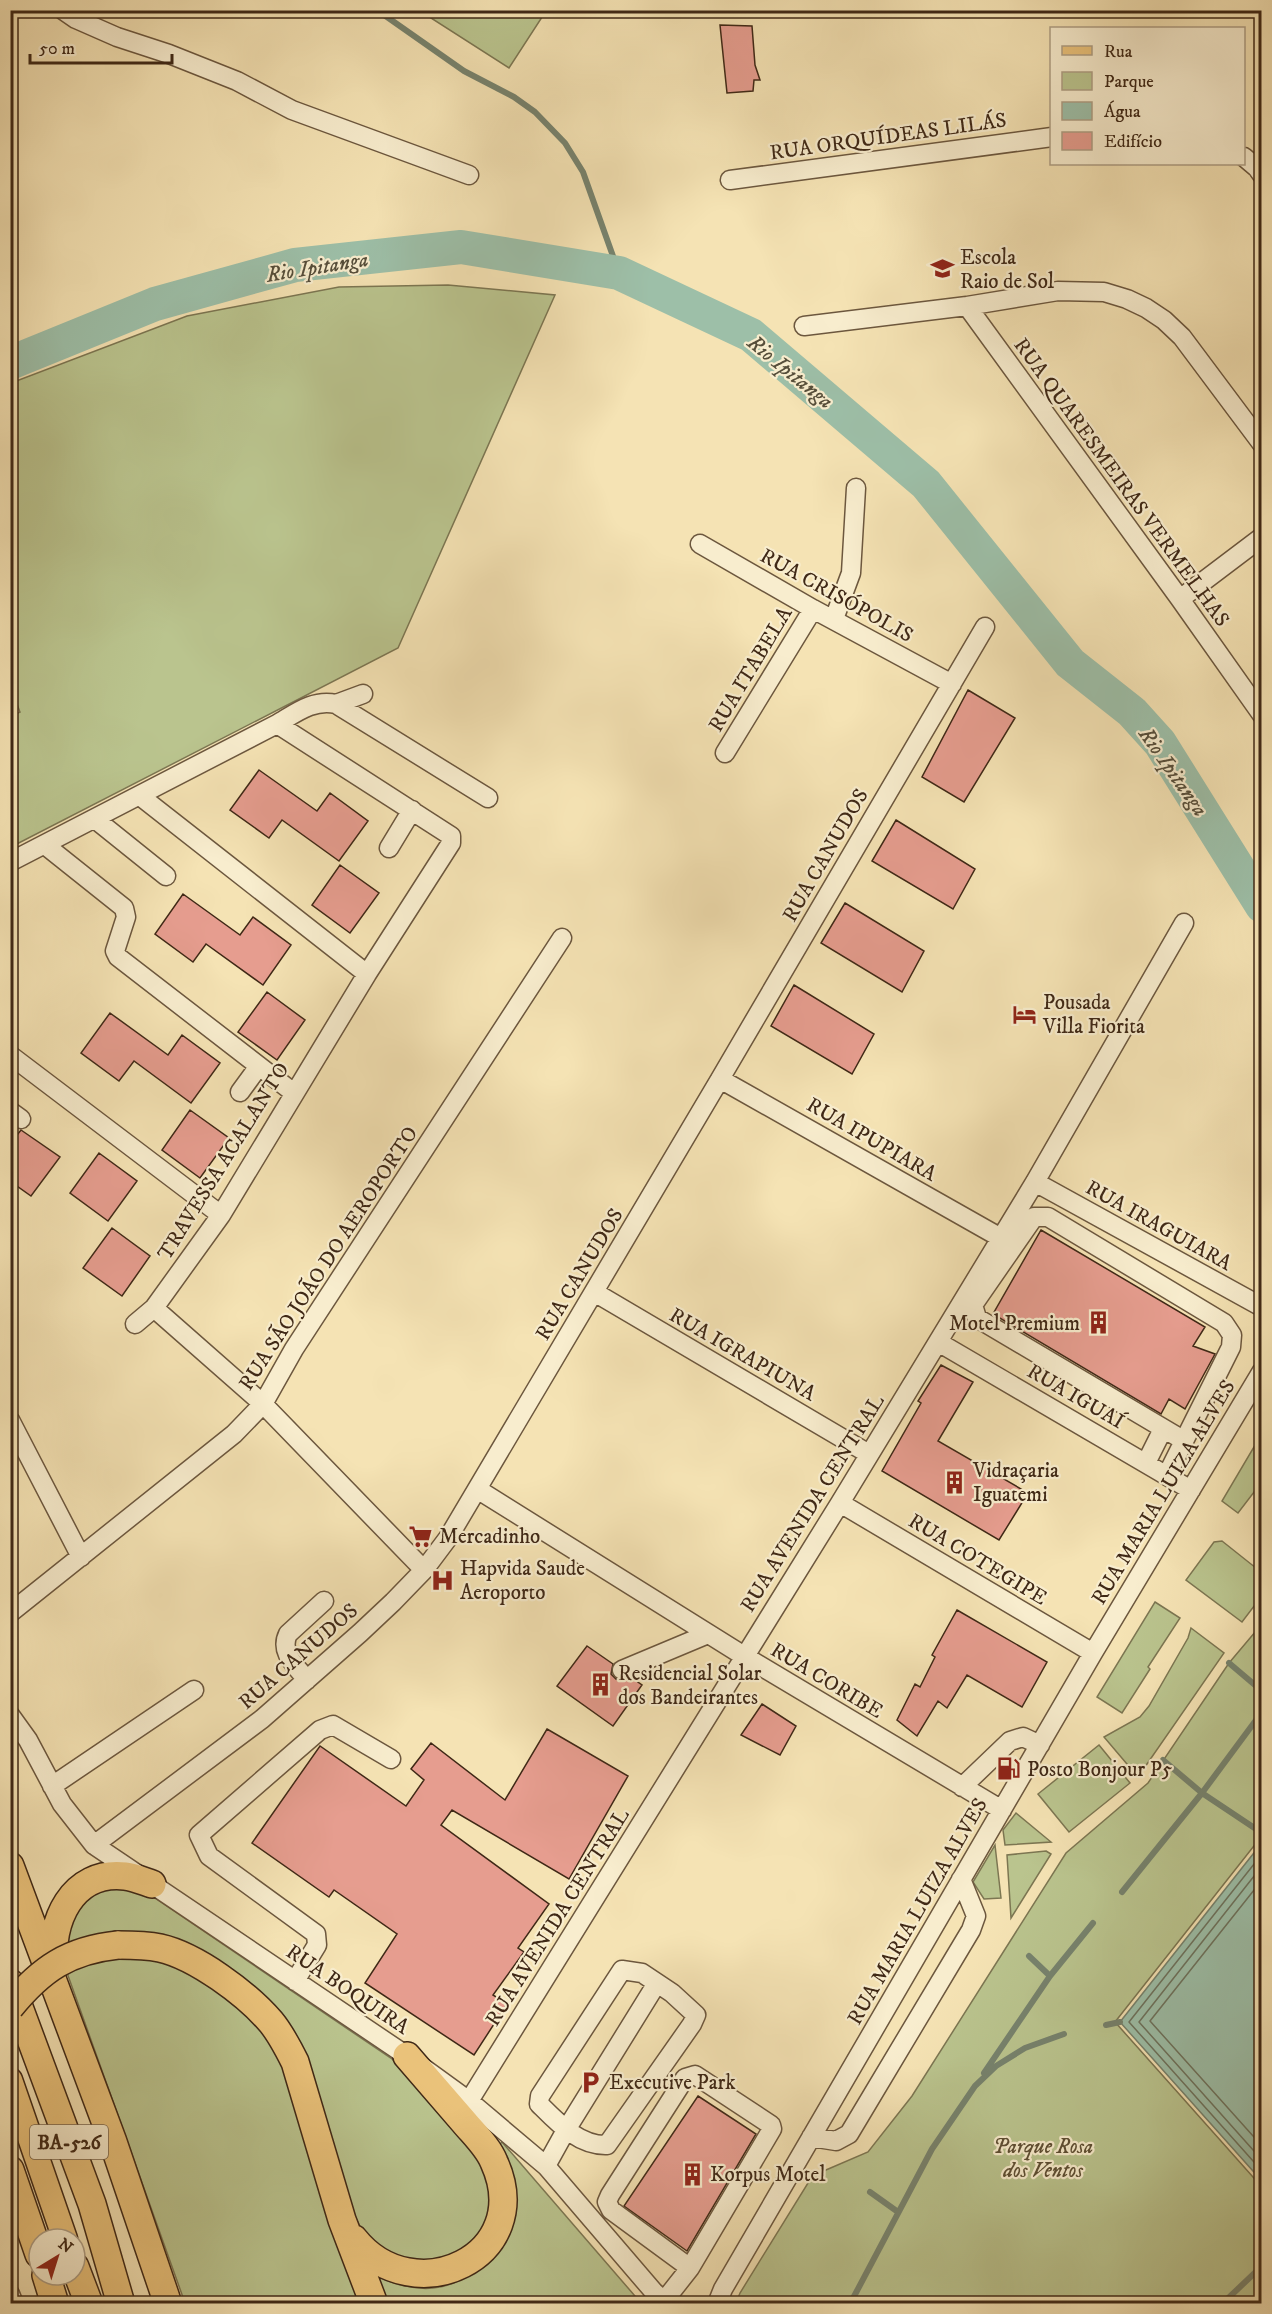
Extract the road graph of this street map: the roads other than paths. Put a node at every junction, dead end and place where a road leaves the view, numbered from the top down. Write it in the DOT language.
graph roads {
  1 [pos="63,10"];
  2 [pos="1050,137"];
  3 [pos="1245,159"];
  4 [pos="469,175"];
  5 [pos="1262,175"];
  6 [pos="730,180"];
  7 [pos="967,306"];
  8 [pos="804,326"];
  9 [pos="1262,444"];
  10 [pos="856,488"];
  11 [pos="1262,537"];
  12 [pos="700,544"];
  13 [pos="1180,599"];
  14 [pos="813,609"];
  15 [pos="834,619"];
  16 [pos="985,627"];
  17 [pos="952,684"];
  18 [pos="363,694"];
  19 [pos="336,704"];
  20 [pos="1262,715"];
  21 [pos="277,724"];
  22 [pos="726,753"];
  23 [pos="140,796"];
  24 [pos="488,798"];
  25 [pos="412,810"];
  26 [pos="95,819"];
  27 [pos="45,845"];
  28 [pos="389,848"];
  29 [pos="10,862"];
  30 [pos="166,876"];
  31 [pos="1184,923"];
  32 [pos="562,938"];
  33 [pos="367,974"];
  34 [pos="10,1055"];
  35 [pos="259,1066"];
  36 [pos="720,1079"];
  37 [pos="240,1092"];
  38 [pos="294,1093"];
  39 [pos="1035,1182"];
  40 [pos="221,1215"];
  41 [pos="1001,1238"];
  42 [pos="594,1292"];
  43 [pos="1262,1307"];
  44 [pos="154,1308"];
  45 [pos="135,1324"];
  46 [pos="938,1342"];
  47 [pos="1262,1371"];
  48 [pos="262,1404"];
  49 [pos="10,1420"];
  50 [pos="1163,1429"];
  51 [pos="1183,1440"];
  52 [pos="869,1454"];
  53 [pos="1146,1463"];
  54 [pos="1167,1475"];
  55 [pos="477,1489"];
  56 [pos="1191,1490"];
  57 [pos="840,1503"];
  58 [pos="81,1557"];
  59 [pos="424,1570"];
  60 [pos="324,1601"];
  61 [pos="10,1613"];
  62 [pos="708,1634"];
  63 [pos="1093,1653"];
  64 [pos="744,1656"];
  65 [pos="622,1670"];
  66 [pos="307,1680"];
  67 [pos="194,1690"];
  68 [pos="10,1715"];
  69 [pos="1040,1744"];
  70 [pos="391,1759"];
  71 [pos="52,1786"];
  72 [pos="962,1787"];
  73 [pos="1002,1810"];
  74 [pos="94,1845"];
  75 [pos="10,1866"];
  76 [pos="962,1879"];
  77 [pos="152,1884"];
  78 [pos="295,1981"];
  79 [pos="10,1983"];
  80 [pos="657,1983"];
  81 [pos="57,1989"];
  82 [pos="10,2007"];
  83 [pos="407,2056"];
  84 [pos="10,2080"];
  85 [pos="469,2101"];
  86 [pos="566,2130"];
  87 [pos="811,2137"];
  88 [pos="546,2166"];
  89 [pos="10,2170"];
  90 [pos="342,2220"];
  91 [pos="30,2227"];
  92 [pos="61,2227"];
  93 [pos="690,2268"];
  94 [pos="47,2287"];
  95 [pos="50,2287"];
  96 [pos="77,2287"];
  97 [pos="83,2287"];
  98 [pos="10,2294"];
  99 [pos="720,2296"];
  100 [pos="665,2302"];
  101 [pos="14,2304"];
  102 [pos="49,2304"];
  103 [pos="55,2304"];
  104 [pos="81,2304"];
  105 [pos="89,2304"];
  106 [pos="121,2304"];
  107 [pos="168,2304"];
  108 [pos="374,2304"];
  109 [pos="708,2304"];
  1 -- 4 [label="street"];
  2 -- 6 [label="street, RUA ORQUÍDEAS LILÁS"];
  3 -- 5 [label="street"];
  7 -- 8 [label="street"];
  7 -- 9 [label="street"];
  7 -- 13 [label="street, RUA QUARESMEIRAS VERMELHAS"];
  10 -- 15 [label="street"];
  11 -- 13 [label="street"];
  12 -- 14 [label="street, RUA CRISÓPOLIS"];
  13 -- 20 [label="street, RUA QUARESMEIRAS VERMELHAS"];
  14 -- 15 [label="street, RUA CRISÓPOLIS"];
  14 -- 22 [label="street, RUA ITABELA"];
  15 -- 17 [label="street, RUA CRISÓPOLIS"];
  16 -- 17 [label="street, RUA CANUDOS"];
  17 -- 36 [label="street, RUA CANUDOS"];
  18 -- 19 [label="street"];
  19 -- 21 [label="street"];
  19 -- 24 [label="street"];
  21 -- 23 [label="street"];
  21 -- 25 [label="street, TRAVESSA ACALANTO"];
  23 -- 26 [label="street"];
  23 -- 33 [label="street"];
  25 -- 28 [label="street"];
  25 -- 33 [label="street, TRAVESSA ACALANTO"];
  26 -- 27 [label="street"];
  26 -- 30 [label="street"];
  27 -- 29 [label="street"];
  27 -- 35 [label="street"];
  31 -- 39 [label="street, RUA AVENIDA CENTRAL"];
  32 -- 48 [label="street, RUA SÃO JOÃO DO AEROPORTO"];
  33 -- 38 [label="street, TRAVESSA ACALANTO"];
  34 -- 40 [label="street"];
  35 -- 37 [label="street"];
  35 -- 38 [label="street"];
  36 -- 41 [label="street, RUA IPUPIARA"];
  36 -- 42 [label="street, RUA CANUDOS"];
  38 -- 40 [label="street, TRAVESSA ACALANTO"];
  39 -- 41 [label="street, RUA AVENIDA CENTRAL"];
  39 -- 43 [label="street, RUA IRAGUIARA"];
  40 -- 44 [label="street, TRAVESSA ACALANTO"];
  41 -- 46 [label="street, RUA AVENIDA CENTRAL"];
  42 -- 52 [label="street, RUA IGRAPIUNA"];
  42 -- 55 [label="street, RUA CANUDOS"];
  44 -- 45 [label="street, TRAVESSA ACALANTO"];
  44 -- 48 [label="street"];
  46 -- 52 [label="street, RUA AVENIDA CENTRAL"];
  46 -- 53 [label="street, RUA IGUAÍ"];
  47 -- 56 [label="street, RUA MARIA LUIZA ALVES"];
  48 -- 58 [label="street, RUA SÃO JOÃO DO AEROPORTO"];
  48 -- 59 [label="street"];
  49 -- 58 [label="street"];
  50 -- 51 [label="street"];
  50 -- 51 [label="street"];
  50 -- 53 [label="street"];
  51 -- 54 [label="street"];
  52 -- 57 [label="street, RUA AVENIDA CENTRAL"];
  53 -- 54 [label="street, RUA IGUAÍ"];
  54 -- 56 [label="street, RUA IGUAÍ"];
  55 -- 59 [label="street, RUA CANUDOS"];
  55 -- 62 [label="street, RUA CORIBE"];
  56 -- 63 [label="street, RUA MARIA LUIZA ALVES"];
  57 -- 63 [label="street, RUA COTEGIPE"];
  57 -- 64 [label="street, RUA AVENIDA CENTRAL"];
  58 -- 61 [label="street, RUA SÃO JOÃO DO AEROPORTO"];
  59 -- 66 [label="street, RUA CANUDOS"];
  60 -- 66 [label="street"];
  62 -- 64 [label="street, RUA CORIBE"];
  62 -- 65 [label="street"];
  63 -- 69 [label="street, RUA MARIA LUIZA ALVES"];
  64 -- 72 [label="street, RUA CORIBE"];
  64 -- 85 [label="street, RUA AVENIDA CENTRAL"];
  66 -- 74 [label="street, RUA CANUDOS"];
  67 -- 71 [label="street"];
  68 -- 71 [label="street, RUA BOQUIRA"];
  69 -- 72 [label="street"];
  69 -- 73 [label="street, RUA MARIA LUIZA ALVES"];
  70 -- 78 [label="street"];
  71 -- 74 [label="street, RUA BOQUIRA"];
  72 -- 73 [label="street, RUA CORIBE"];
  73 -- 76 [label="street, RUA MARIA LUIZA ALVES"];
  74 -- 77 [label="street, RUA BOQUIRA"];
  75 -- 81 [label="highway, BA-526"];
  76 -- 87 [label="street, RUA MARIA LUIZA ALVES"];
  76 -- 87 [label="street"];
  77 -- 78 [label="street, RUA BOQUIRA"];
  77 -- 81 [label="highway"];
  78 -- 83 [label="street, RUA BOQUIRA"];
  79 -- 106 [label="highway, BA-526"];
  80 -- 86 [label="street"];
  80 -- 86 [label="street"];
  80 -- 86 [label="street"];
  81 -- 107 [label="highway, BA-526"];
  82 -- 90 [label="highway, bridge"];
  83 -- 85 [label="street, RUA BOQUIRA"];
  83 -- 90 [label="highway"];
  84 -- 92 [label="main road, BA-526"];
  85 -- 88 [label="street, RUA BOQUIRA"];
  86 -- 88 [label="street"];
  87 -- 99 [label="street, RUA MARIA LUIZA ALVES"];
  88 -- 100 [label="street, RUA BOQUIRA"];
  89 -- 91 [label="highway"];
  90 -- 108 [label="highway"];
  93 -- 93 [label="street"];
  93 -- 100 [label="street"];
  94 -- 102 [label="street"];
  95 -- 103 [label="highway"];
  96 -- 104 [label="main road"];
  97 -- 105 [label="highway"];
  98 -- 101 [label="street"];
  99 -- 109 [label="street, RUA MARIA LUIZA ALVES"];
}
